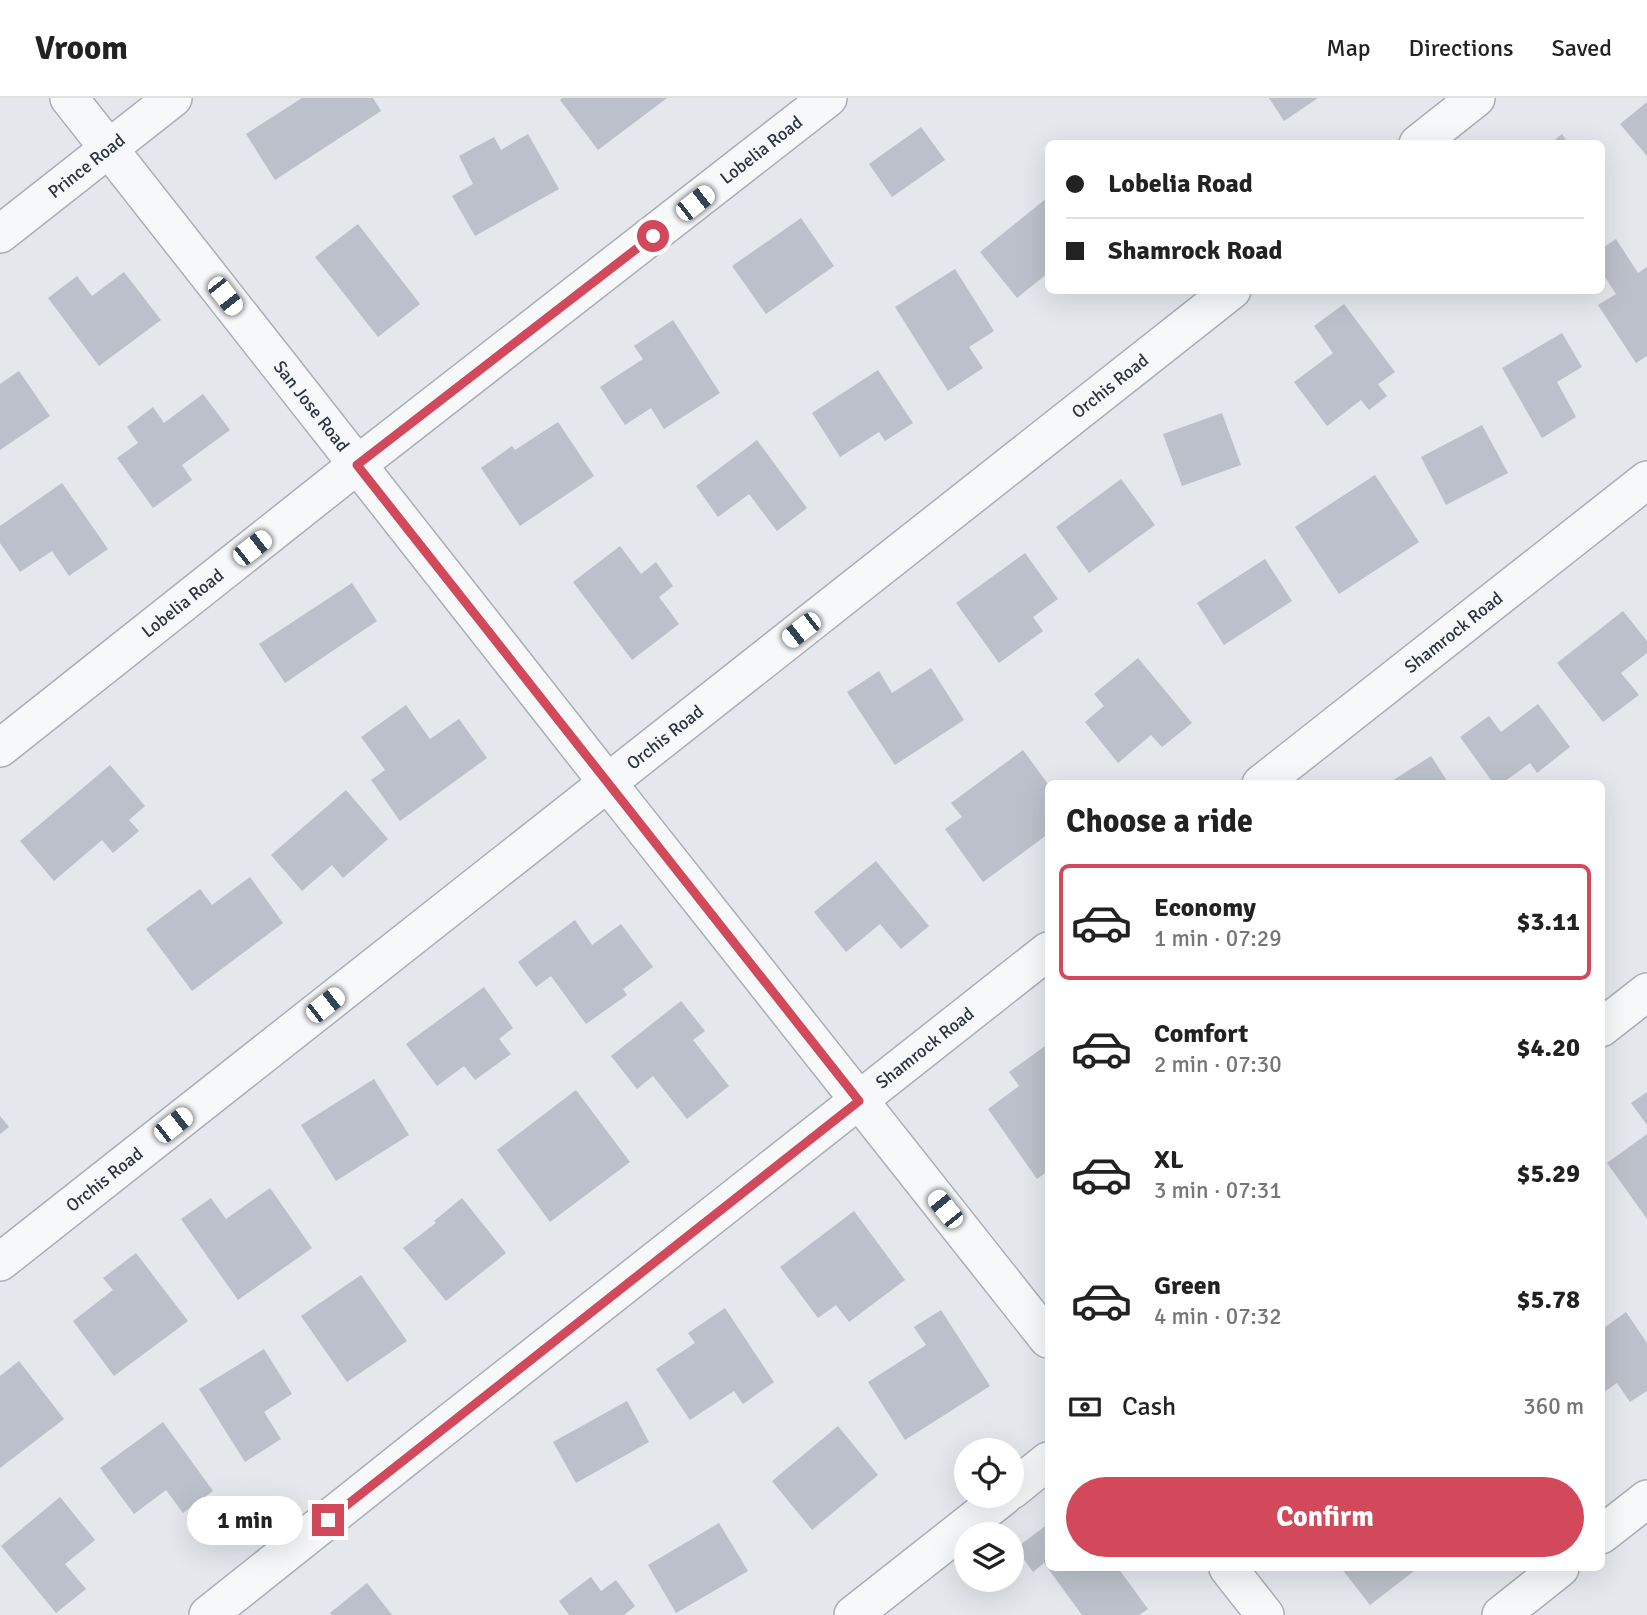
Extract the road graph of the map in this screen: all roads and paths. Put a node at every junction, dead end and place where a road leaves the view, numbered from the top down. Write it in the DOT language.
graph roads {
  1 [pos="69,98"];
  2 [pos="173,98"];
  3 [pos="828,98"];
  4 [pos="1476,98"];
  5 [pos="1423,140"];
  6 [pos="109,148"];
  7 [pos="0,234"];
  8 [pos="1227,294"];
  9 [pos="357,465"];
  10 [pos="1647,480"];
  11 [pos="0,748"];
  12 [pos="1266,780"];
  13 [pos="607,782"];
  14 [pos="1045,953"];
  15 [pos="1647,992"];
  16 [pos="1605,1025"];
  17 [pos="859,1101"];
  18 [pos="0,1262"];
  19 [pos="1045,1335"];
  20 [pos="1045,1463"];
  21 [pos="1024,1480"];
  22 [pos="1647,1499"];
  23 [pos="988,1508"];
  24 [pos="1605,1532"];
  25 [pos="1230,1571"];
  26 [pos="1556,1571"];
  27 [pos="208,1615"];
  28 [pos="853,1615"];
  29 [pos="1265,1615"];
  30 [pos="1501,1615"];
  1 -- 6 [label="street, San Jose Road"];
  2 -- 6 [label="street, Prince Road"];
  3 -- 9 [label="street, Lobelia Road"];
  4 -- 5 [label="street"];
  6 -- 7 [label="street, Prince Road"];
  6 -- 9 [label="street, San Jose Road"];
  8 -- 13 [label="street, Orchis Road"];
  9 -- 11 [label="street, Lobelia Road"];
  9 -- 13 [label="street, San Jose Road"];
  10 -- 12 [label="street, Shamrock Road"];
  13 -- 17 [label="street, San Jose Road"];
  13 -- 18 [label="street, Orchis Road"];
  14 -- 17 [label="street, Shamrock Road"];
  15 -- 16 [label="street"];
  17 -- 19 [label="street, San Jose Road"];
  17 -- 27 [label="street, Shamrock Road"];
  20 -- 21 [label="street"];
  22 -- 24 [label="street"];
  23 -- 28 [label="street"];
  25 -- 29 [label="street"];
  26 -- 30 [label="street"];
}
